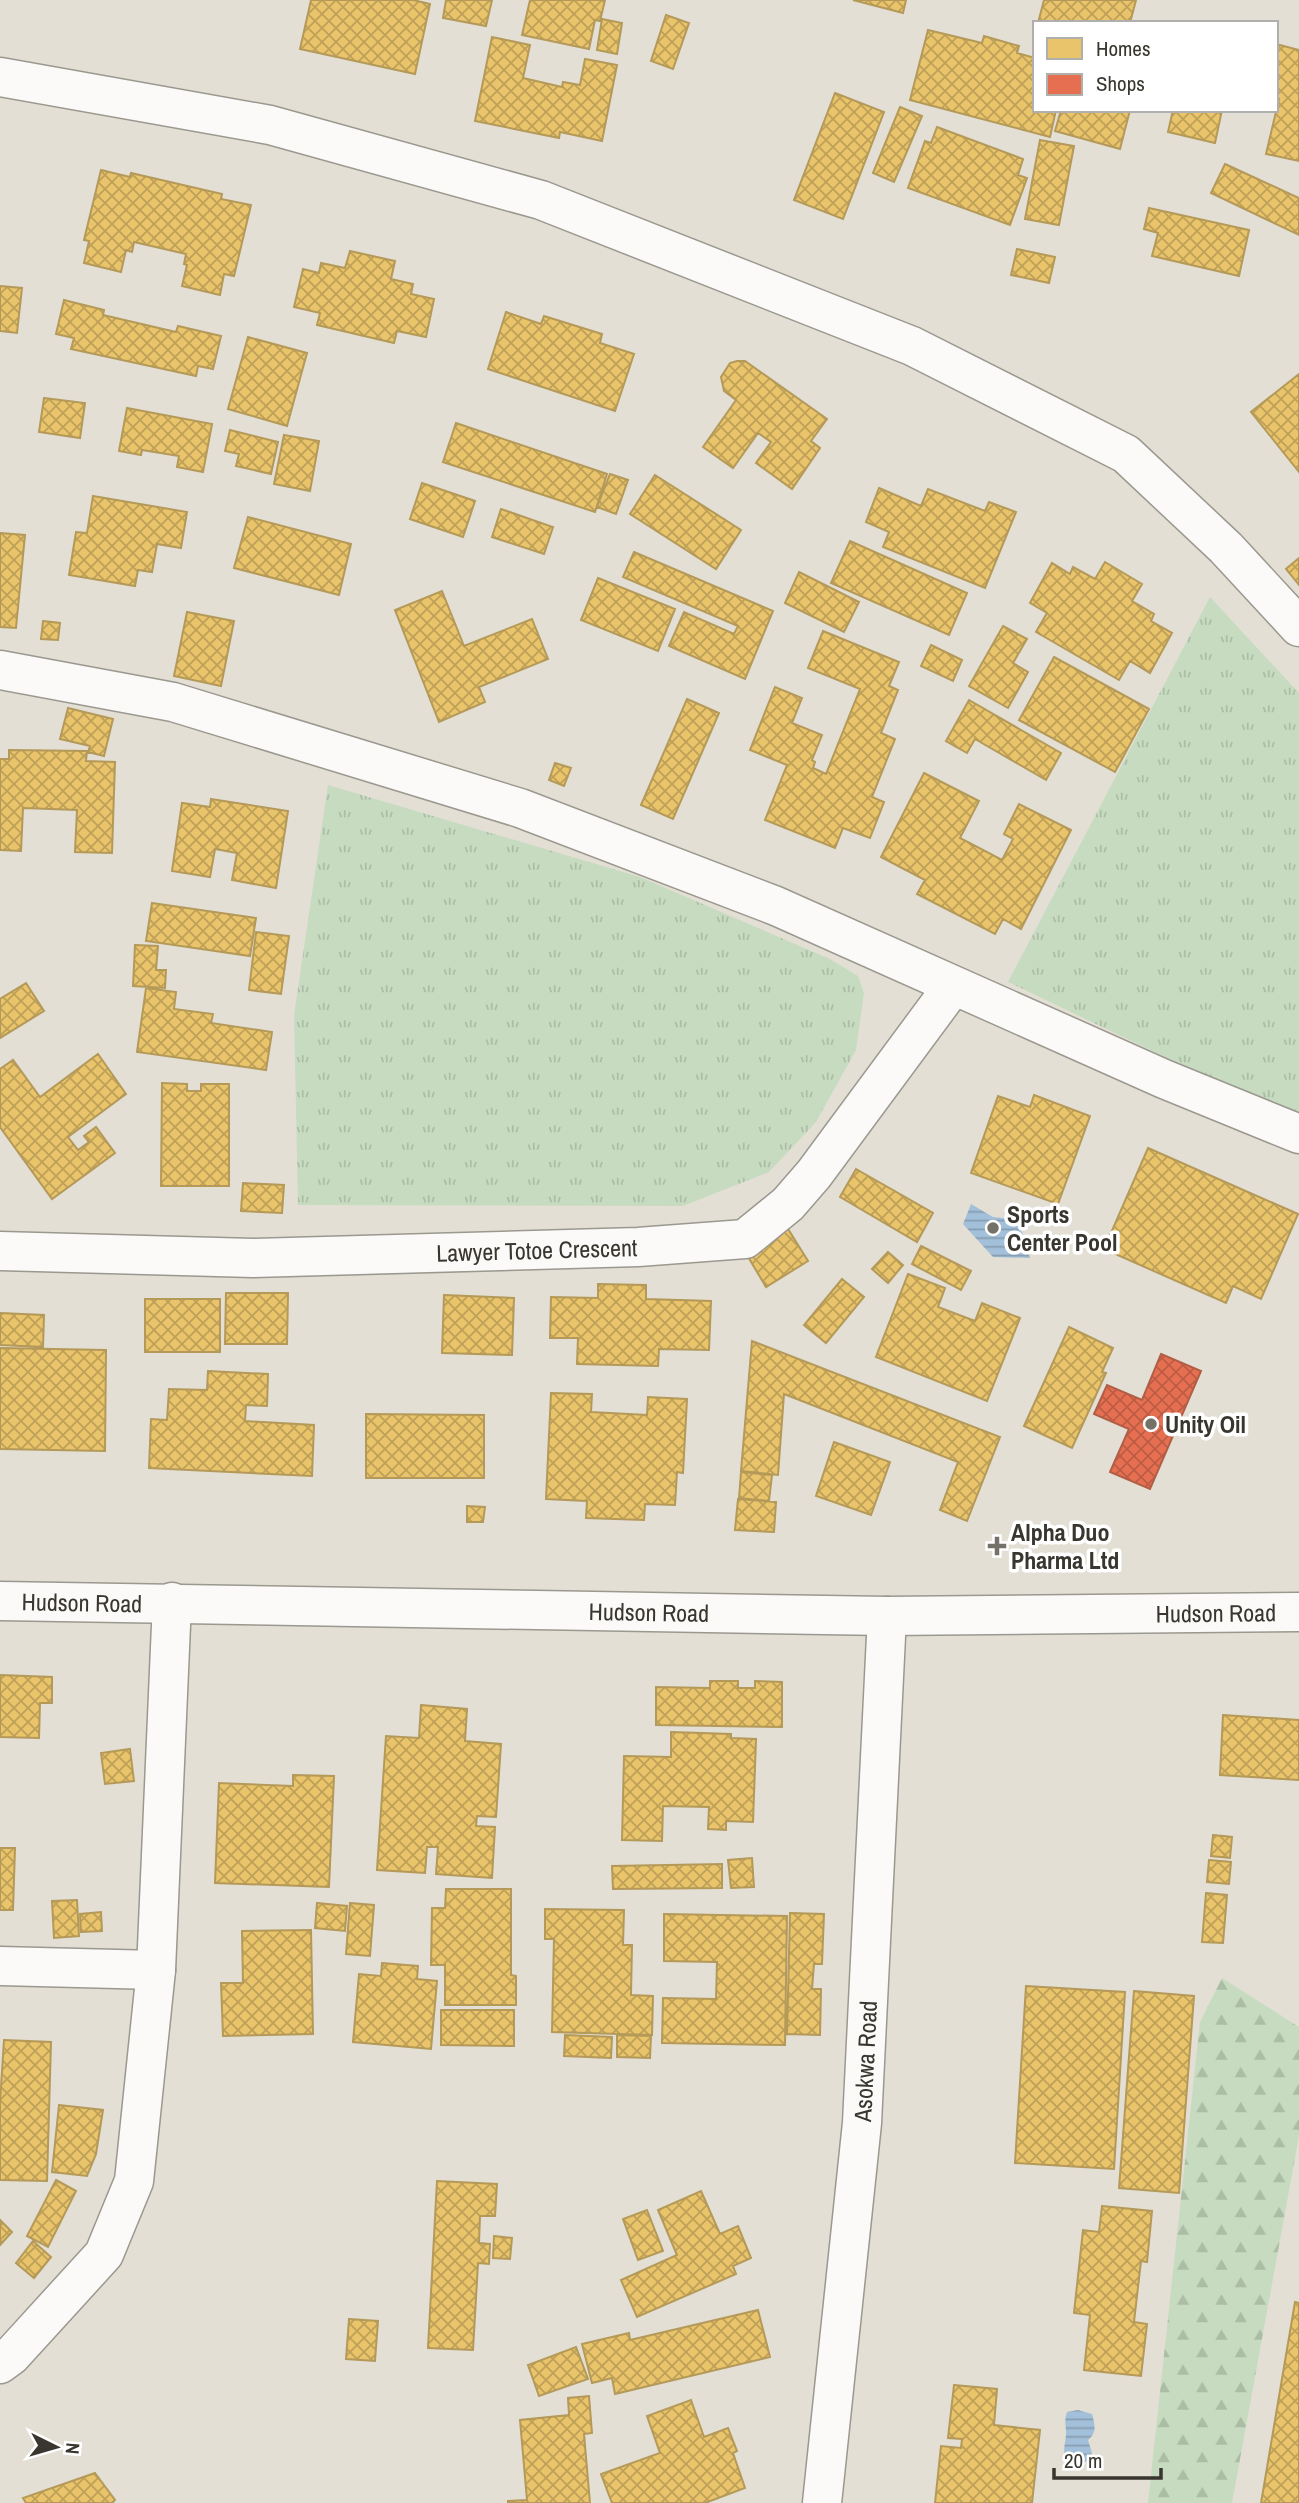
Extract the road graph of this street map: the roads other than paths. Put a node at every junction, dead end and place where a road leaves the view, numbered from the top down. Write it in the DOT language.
graph roads {
  1 [pos="0,77"];
  2 [pos="1299,627"];
  3 [pos="0,670"];
  4 [pos="953,986"];
  5 [pos="1299,1134"];
  6 [pos="0,1251"];
  7 [pos="0,1601"];
  8 [pos="172,1602"];
  9 [pos="1299,1612"];
  10 [pos="887,1616"];
  11 [pos="0,1966"];
  12 [pos="156,1970"];
  13 [pos="0,2364"];
  14 [pos="822,2503"];
  1 -- 2 [label="street"];
  3 -- 4 [label="street"];
  4 -- 5 [label="street"];
  4 -- 6 [label="street, Lawyer Totoe Crescent"];
  7 -- 8 [label="street, Hudson Road"];
  8 -- 10 [label="street, Hudson Road"];
  8 -- 12 [label="street"];
  9 -- 10 [label="street, Hudson Road"];
  10 -- 14 [label="street, Asokwa Road"];
  11 -- 12 [label="street"];
  12 -- 13 [label="street"];
}
